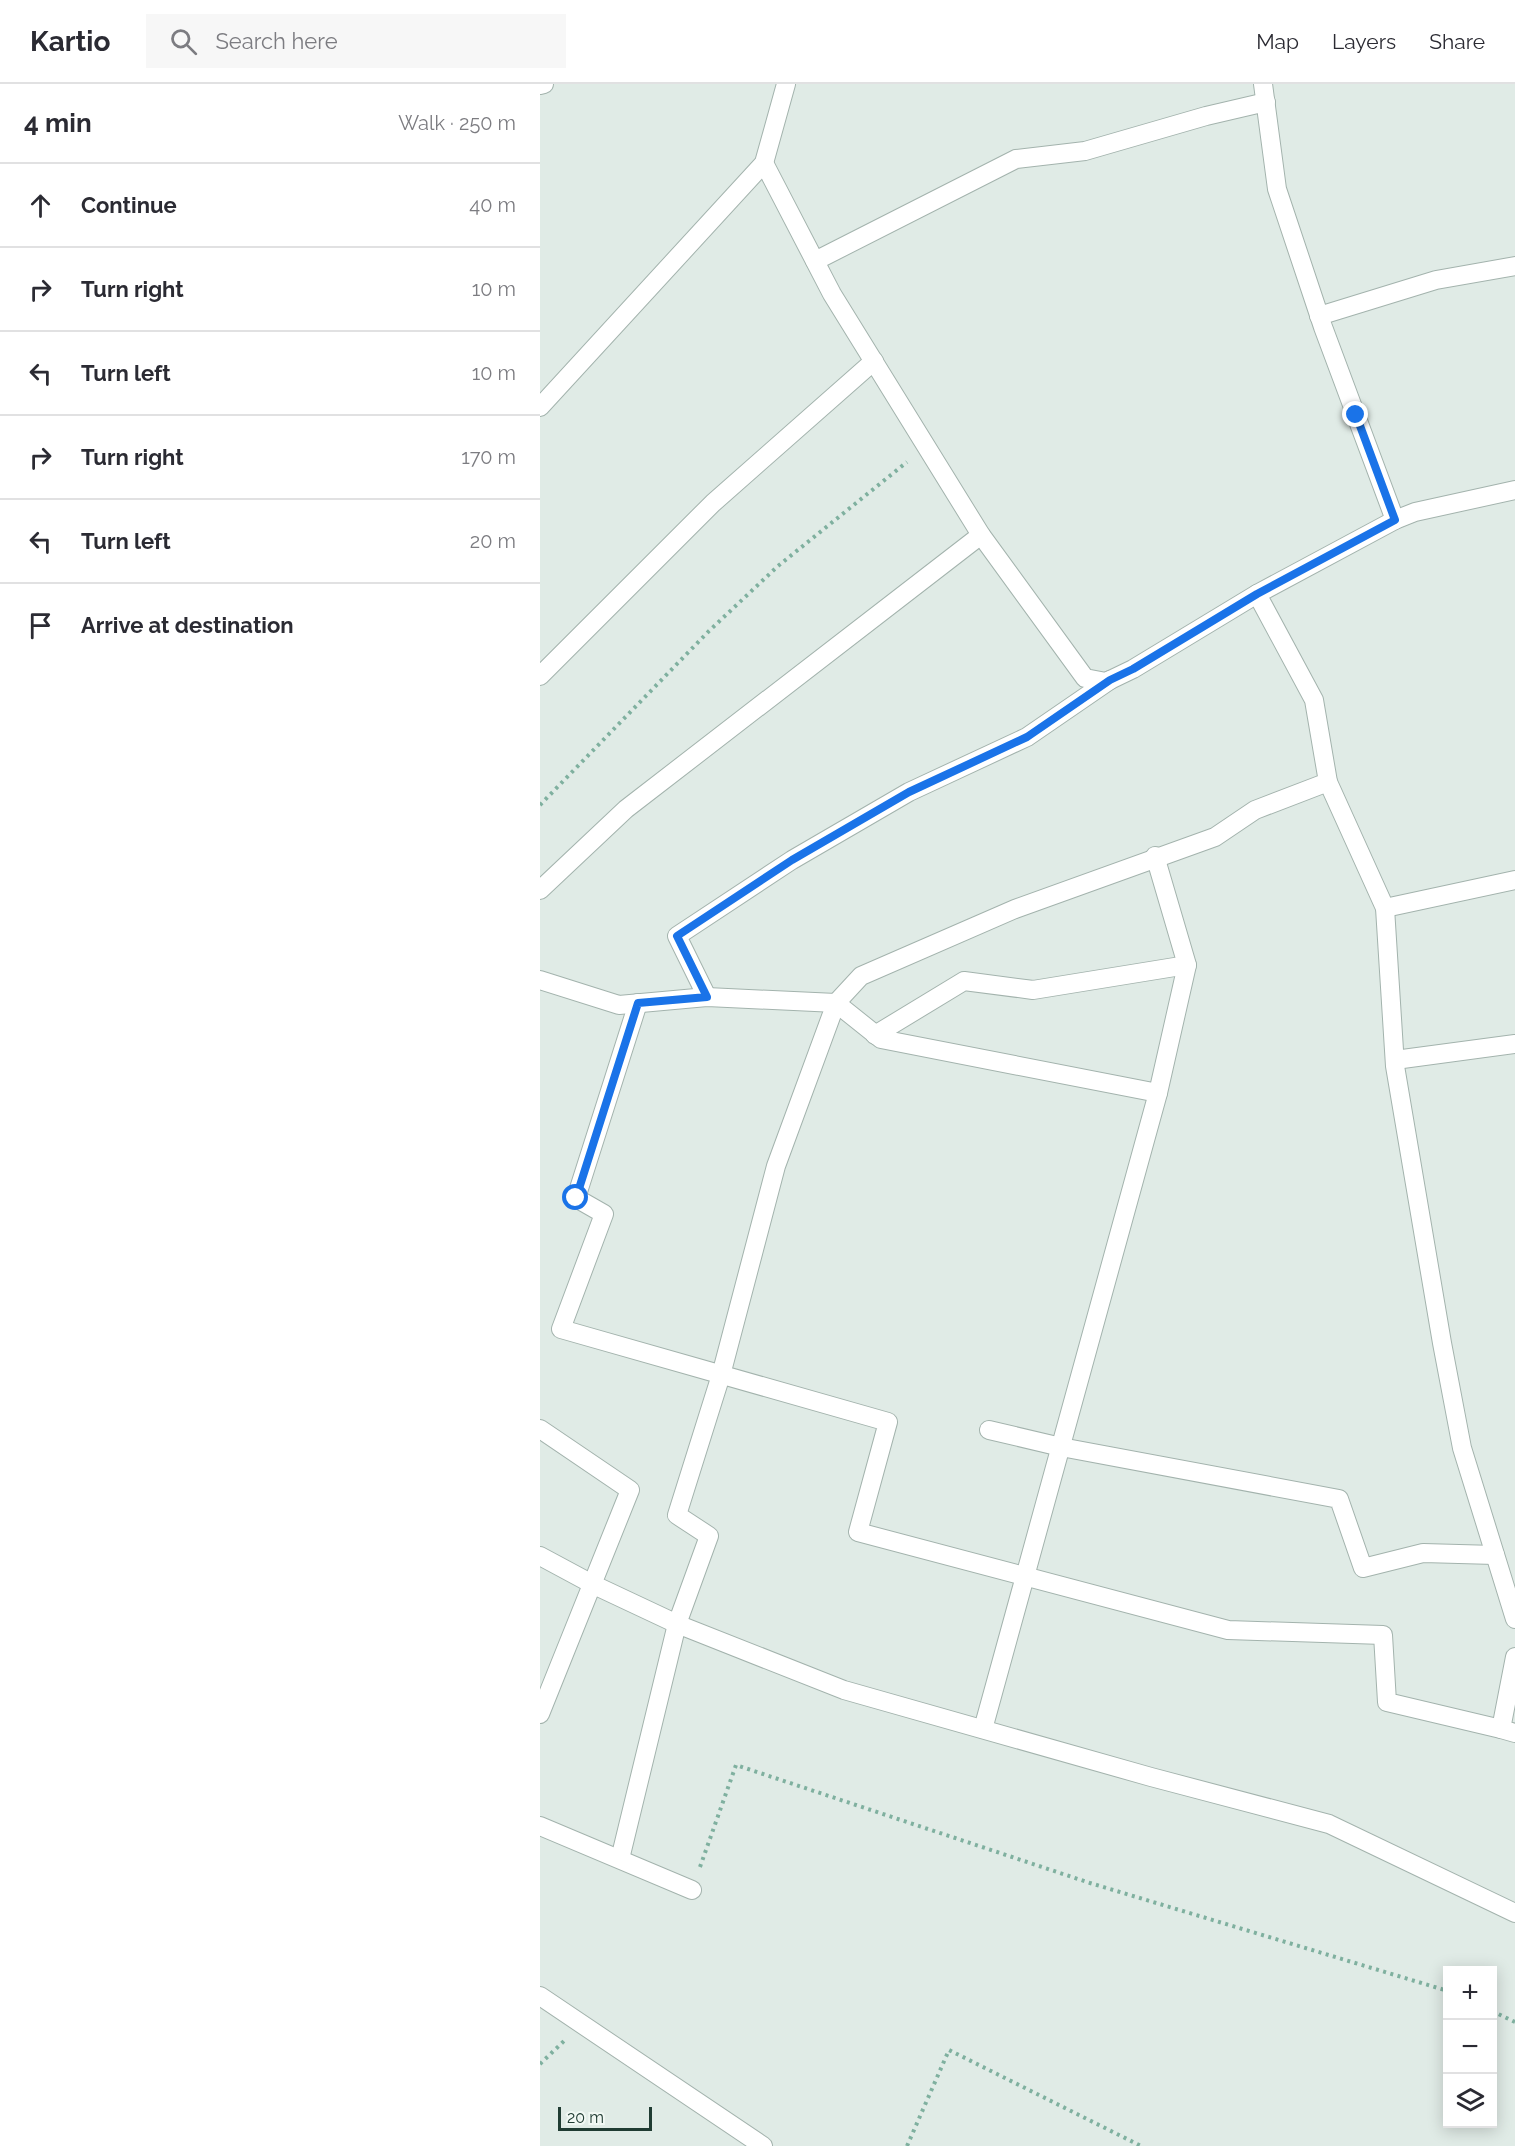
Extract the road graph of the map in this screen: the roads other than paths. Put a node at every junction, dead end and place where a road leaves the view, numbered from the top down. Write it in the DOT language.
graph roads {
  1 [pos="786,84"];
  2 [pos="1263,84"];
  3 [pos="1266,102"];
  4 [pos="764,163"];
  5 [pos="815,261"];
  6 [pos="1515,266"];
  7 [pos="1319,316"];
  8 [pos="874,361"];
  9 [pos="540,407"];
  10 [pos="1515,490"];
  11 [pos="1395,520"];
  12 [pos="981,534"];
  13 [pos="1257,594"];
  14 [pos="540,676"];
  15 [pos="1110,680"];
  16 [pos="1328,782"];
  17 [pos="1155,856"];
  18 [pos="1515,880"];
  19 [pos="540,890"];
  20 [pos="1385,908"];
  21 [pos="1187,965"];
  22 [pos="540,980"];
  23 [pos="707,997"];
  24 [pos="638,1003"];
  25 [pos="836,1003"];
  26 [pos="875,1035"];
  27 [pos="1515,1044"];
  28 [pos="1395,1059"];
  29 [pos="1158,1093"];
  30 [pos="721,1375"];
  31 [pos="540,1429"];
  32 [pos="989,1430"];
  33 [pos="1061,1447"];
  34 [pos="540,1556"];
  35 [pos="1495,1556"];
  36 [pos="1026,1575"];
  37 [pos="594,1585"];
  38 [pos="1515,1619"];
  39 [pos="677,1624"];
  40 [pos="1515,1657"];
  41 [pos="540,1714"];
  42 [pos="983,1729"];
  43 [pos="1508,1731"];
  44 [pos="540,1826"];
  45 [pos="620,1859"];
  46 [pos="692,1890"];
  47 [pos="1515,1913"];
  48 [pos="540,1996"];
  49 [pos="763,2146"];
  1 -- 4 [label="street"];
  2 -- 3 [label="street"];
  3 -- 5 [label="street"];
  3 -- 7 [label="street"];
  4 -- 5 [label="street"];
  4 -- 9 [label="street"];
  5 -- 8 [label="street"];
  6 -- 7 [label="street"];
  7 -- 11 [label="street"];
  8 -- 12 [label="street"];
  8 -- 14 [label="street"];
  10 -- 11 [label="street"];
  11 -- 13 [label="street"];
  12 -- 15 [label="street"];
  12 -- 19 [label="street"];
  13 -- 15 [label="street"];
  13 -- 16 [label="street"];
  15 -- 23 [label="street"];
  16 -- 17 [label="street"];
  16 -- 20 [label="street"];
  17 -- 21 [label="street"];
  17 -- 25 [label="street"];
  18 -- 20 [label="street"];
  20 -- 28 [label="street"];
  21 -- 26 [label="street"];
  21 -- 29 [label="street"];
  22 -- 24 [label="street"];
  23 -- 24 [label="street"];
  23 -- 25 [label="street"];
  24 -- 30 [label="street"];
  25 -- 26 [label="street"];
  25 -- 30 [label="street"];
  26 -- 29 [label="street"];
  27 -- 28 [label="street"];
  28 -- 35 [label="street"];
  29 -- 33 [label="street"];
  30 -- 36 [label="street"];
  30 -- 39 [label="street"];
  31 -- 37 [label="street"];
  32 -- 33 [label="street"];
  33 -- 35 [label="street"];
  33 -- 36 [label="street"];
  34 -- 37 [label="street"];
  35 -- 38 [label="street"];
  36 -- 42 [label="street"];
  36 -- 43 [label="street"];
  37 -- 39 [label="street"];
  37 -- 41 [label="street"];
  39 -- 42 [label="street"];
  39 -- 45 [label="street"];
  40 -- 43 [label="street"];
  42 -- 47 [label="street"];
  44 -- 45 [label="street"];
  45 -- 46 [label="street"];
  48 -- 49 [label="street"];
}
